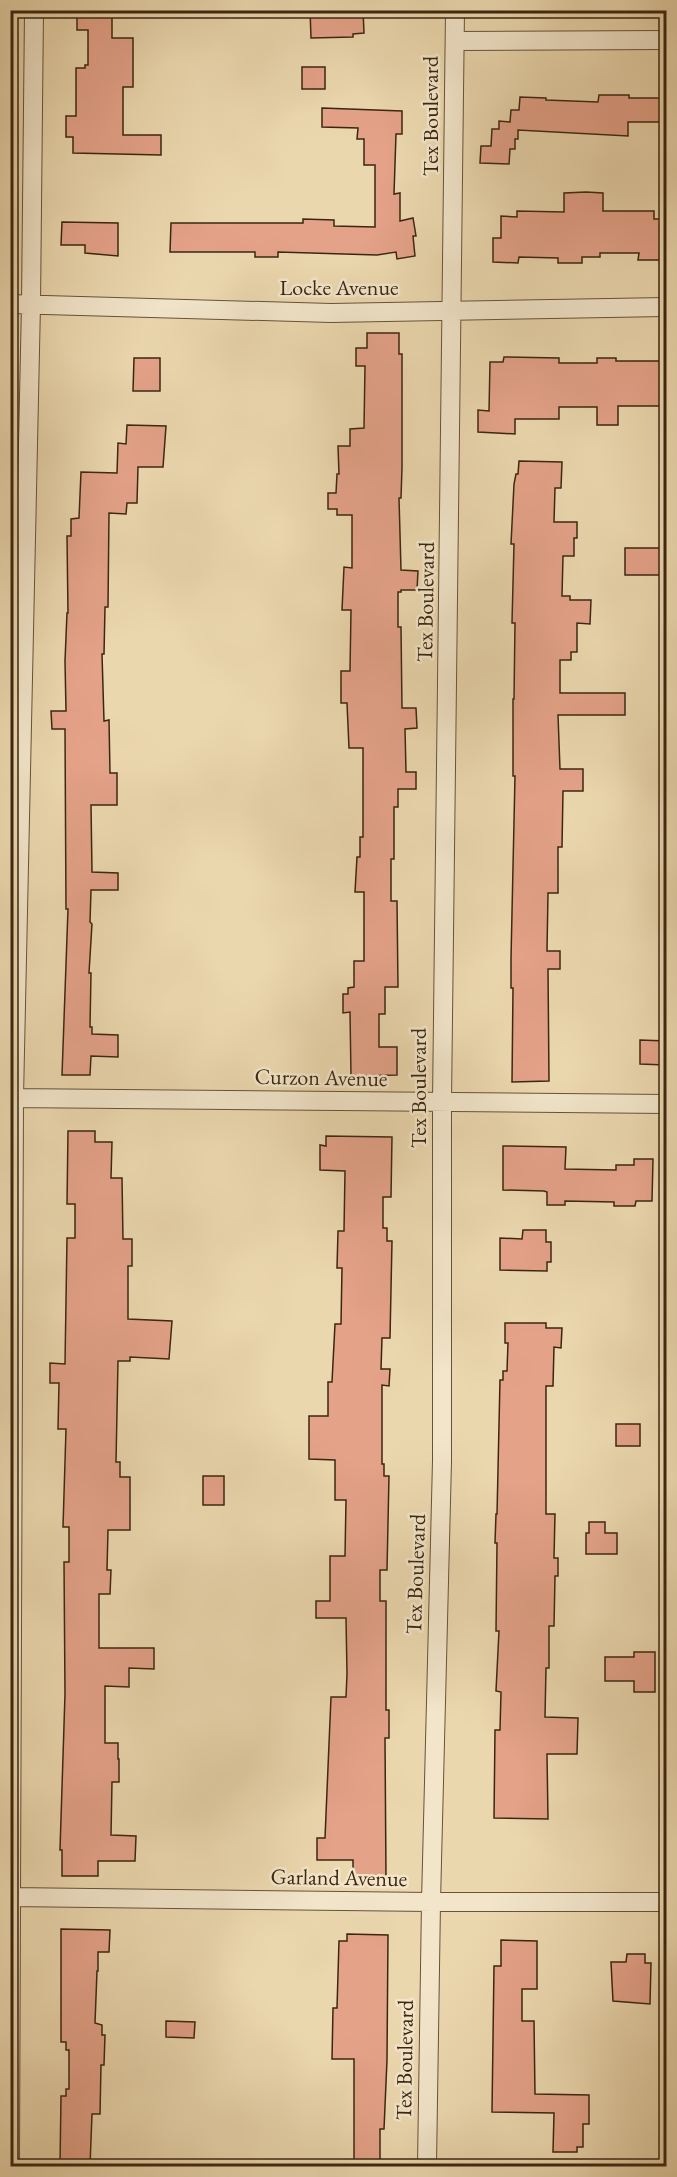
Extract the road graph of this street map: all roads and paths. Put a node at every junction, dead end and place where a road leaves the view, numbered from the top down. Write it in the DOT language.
graph roads {
  1 [pos="34,10"];
  2 [pos="455,10"];
  3 [pos="666,40"];
  4 [pos="454,41"];
  5 [pos="10,304"];
  6 [pos="31,304"];
  7 [pos="666,307"];
  8 [pos="453,310"];
  9 [pos="12,1098"];
  10 [pos="442,1102"];
  11 [pos="666,1104"];
  12 [pos="11,1897"];
  13 [pos="430,1902"];
  14 [pos="666,1902"];
  15 [pos="10,2163"];
  16 [pos="427,2166"];
  1 -- 6 [label="street"];
  2 -- 4 [label="street, Tex Boulevard"];
  3 -- 4 [label="street"];
  4 -- 8 [label="street, Tex Boulevard"];
  5 -- 6 [label="street, Locke Avenue"];
  6 -- 8 [label="street, Locke Avenue"];
  6 -- 9 [label="street"];
  7 -- 8 [label="street, Locke Avenue"];
  8 -- 10 [label="street, Tex Boulevard"];
  9 -- 10 [label="street, Curzon Avenue"];
  9 -- 12 [label="street"];
  10 -- 11 [label="street, Curzon Avenue"];
  10 -- 13 [label="street, Tex Boulevard"];
  12 -- 13 [label="street, Garland Avenue"];
  12 -- 15 [label="street"];
  13 -- 14 [label="street, Garland Avenue"];
  13 -- 16 [label="street, Tex Boulevard"];
}
